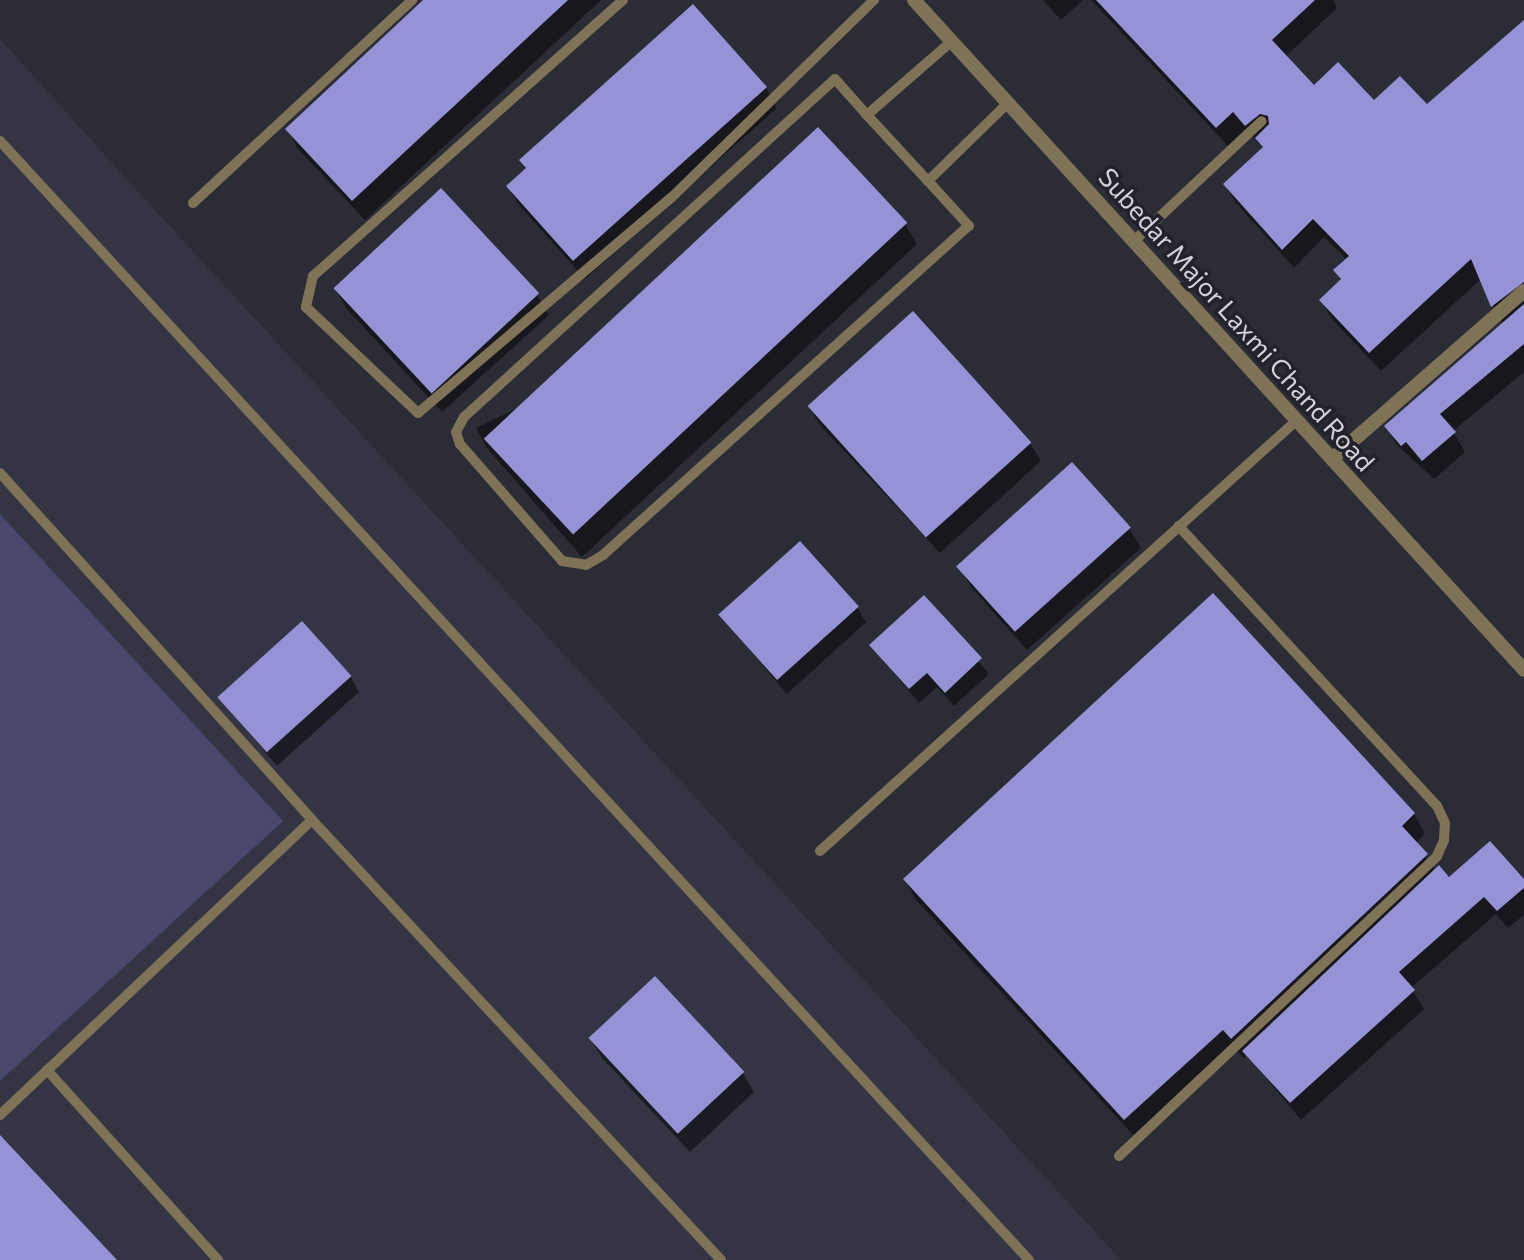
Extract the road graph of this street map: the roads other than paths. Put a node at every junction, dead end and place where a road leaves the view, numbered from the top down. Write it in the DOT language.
graph roads {
  1 [pos="412,0"];
  2 [pos="623,0"];
  3 [pos="874,0"];
  4 [pos="914,0"];
  5 [pos="952,41"];
  6 [pos="1008,103"];
  7 [pos="867,115"];
  8 [pos="1262,121"];
  9 [pos="0,141"];
  10 [pos="929,181"];
  11 [pos="193,203"];
  12 [pos="1134,241"];
  13 [pos="1524,291"];
  14 [pos="1297,420"];
  15 [pos="1332,459"];
  16 [pos="0,473"];
  17 [pos="1179,526"];
  18 [pos="1524,670"];
  19 [pos="312,820"];
  20 [pos="820,851"];
  21 [pos="47,1070"];
  22 [pos="0,1115"];
  23 [pos="1119,1156"];
  24 [pos="218,1260"];
  25 [pos="721,1260"];
  26 [pos="1029,1260"];
  1 -- 11 [label="lane"];
  2 -- 3 [label="lane"];
  4 -- 5 [label="street, Subedar Major Laxmi Chand Road"];
  5 -- 6 [label="street, Subedar Major Laxmi Chand Road"];
  5 -- 7 [label="lane"];
  6 -- 10 [label="lane"];
  6 -- 12 [label="street, Subedar Major Laxmi Chand Road"];
  7 -- 10 [label="lane"];
  7 -- 10 [label="lane"];
  8 -- 12 [label="lane"];
  9 -- 26 [label="lane"];
  12 -- 14 [label="street, Subedar Major Laxmi Chand Road"];
  13 -- 15 [label="street"];
  14 -- 15 [label="street, Subedar Major Laxmi Chand Road"];
  14 -- 17 [label="lane"];
  15 -- 18 [label="street, Subedar Major Laxmi Chand Road"];
  16 -- 19 [label="lane"];
  17 -- 20 [label="lane"];
  17 -- 23 [label="lane"];
  19 -- 21 [label="lane"];
  19 -- 25 [label="lane"];
  21 -- 22 [label="lane"];
  21 -- 24 [label="lane"];
}
